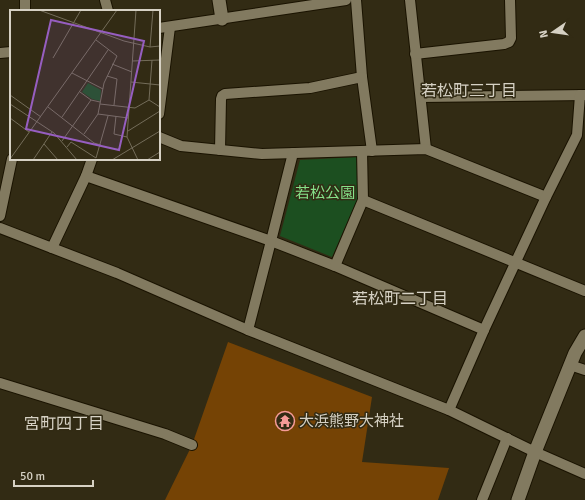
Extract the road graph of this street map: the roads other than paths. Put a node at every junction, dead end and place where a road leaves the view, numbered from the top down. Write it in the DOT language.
graph roads {
  1 [pos="105,0"];
  2 [pos="219,0"];
  3 [pos="346,0"];
  4 [pos="356,0"];
  5 [pos="410,0"];
  6 [pos="510,0"];
  7 [pos="108,10"];
  8 [pos="222,19"];
  9 [pos="170,27"];
  10 [pos="160,28"];
  11 [pos="10,52"];
  12 [pos="0,53"];
  13 [pos="416,54"];
  14 [pos="362,77"];
  15 [pos="582,95"];
  16 [pos="421,97"];
  17 [pos="160,106"];
  18 [pos="160,137"];
  19 [pos="426,149"];
  20 [pos="220,150"];
  21 [pos="367,151"];
  22 [pos="292,153"];
  23 [pos="12,160"];
  24 [pos="92,160"];
  25 [pos="86,176"];
  26 [pos="546,197"];
  27 [pos="363,200"];
  28 [pos="0,216"];
  29 [pos="0,228"];
  30 [pos="271,241"];
  31 [pos="52,248"];
  32 [pos="516,264"];
  33 [pos="335,266"];
  34 [pos="585,291"];
  35 [pos="248,330"];
  36 [pos="484,330"];
  37 [pos="585,336"];
  38 [pos="570,365"];
  39 [pos="585,370"];
  40 [pos="0,383"];
  41 [pos="449,410"];
  42 [pos="507,438"];
  43 [pos="192,445"];
  44 [pos="535,452"];
  45 [pos="585,474"];
  46 [pos="482,500"];
  47 [pos="518,500"];
  1 -- 7 [label="street"];
  2 -- 8 [label="street"];
  3 -- 8 [label="street"];
  4 -- 14 [label="street"];
  5 -- 13 [label="street"];
  6 -- 13 [label="street"];
  8 -- 9 [label="street"];
  9 -- 10 [label="street"];
  9 -- 17 [label="street"];
  11 -- 12 [label="street"];
  13 -- 16 [label="street"];
  14 -- 20 [label="street"];
  14 -- 21 [label="street"];
  15 -- 16 [label="street"];
  15 -- 26 [label="street"];
  16 -- 19 [label="street"];
  18 -- 20 [label="street"];
  19 -- 21 [label="street"];
  19 -- 26 [label="street"];
  20 -- 22 [label="street"];
  21 -- 22 [label="street"];
  21 -- 27 [label="street"];
  22 -- 30 [label="street"];
  23 -- 28 [label="street"];
  24 -- 25 [label="street"];
  25 -- 30 [label="street"];
  25 -- 31 [label="street"];
  26 -- 32 [label="street"];
  27 -- 32 [label="street"];
  27 -- 33 [label="street"];
  29 -- 31 [label="street"];
  30 -- 33 [label="street"];
  30 -- 35 [label="street"];
  31 -- 35 [label="street"];
  32 -- 34 [label="street"];
  32 -- 36 [label="street"];
  33 -- 36 [label="street"];
  35 -- 41 [label="street"];
  36 -- 41 [label="street"];
  37 -- 38 [label="street"];
  38 -- 39 [label="street"];
  38 -- 44 [label="street"];
  40 -- 43 [label="street"];
  41 -- 42 [label="street"];
  42 -- 44 [label="street"];
  42 -- 46 [label="street"];
  44 -- 45 [label="street"];
  44 -- 47 [label="street"];
}
